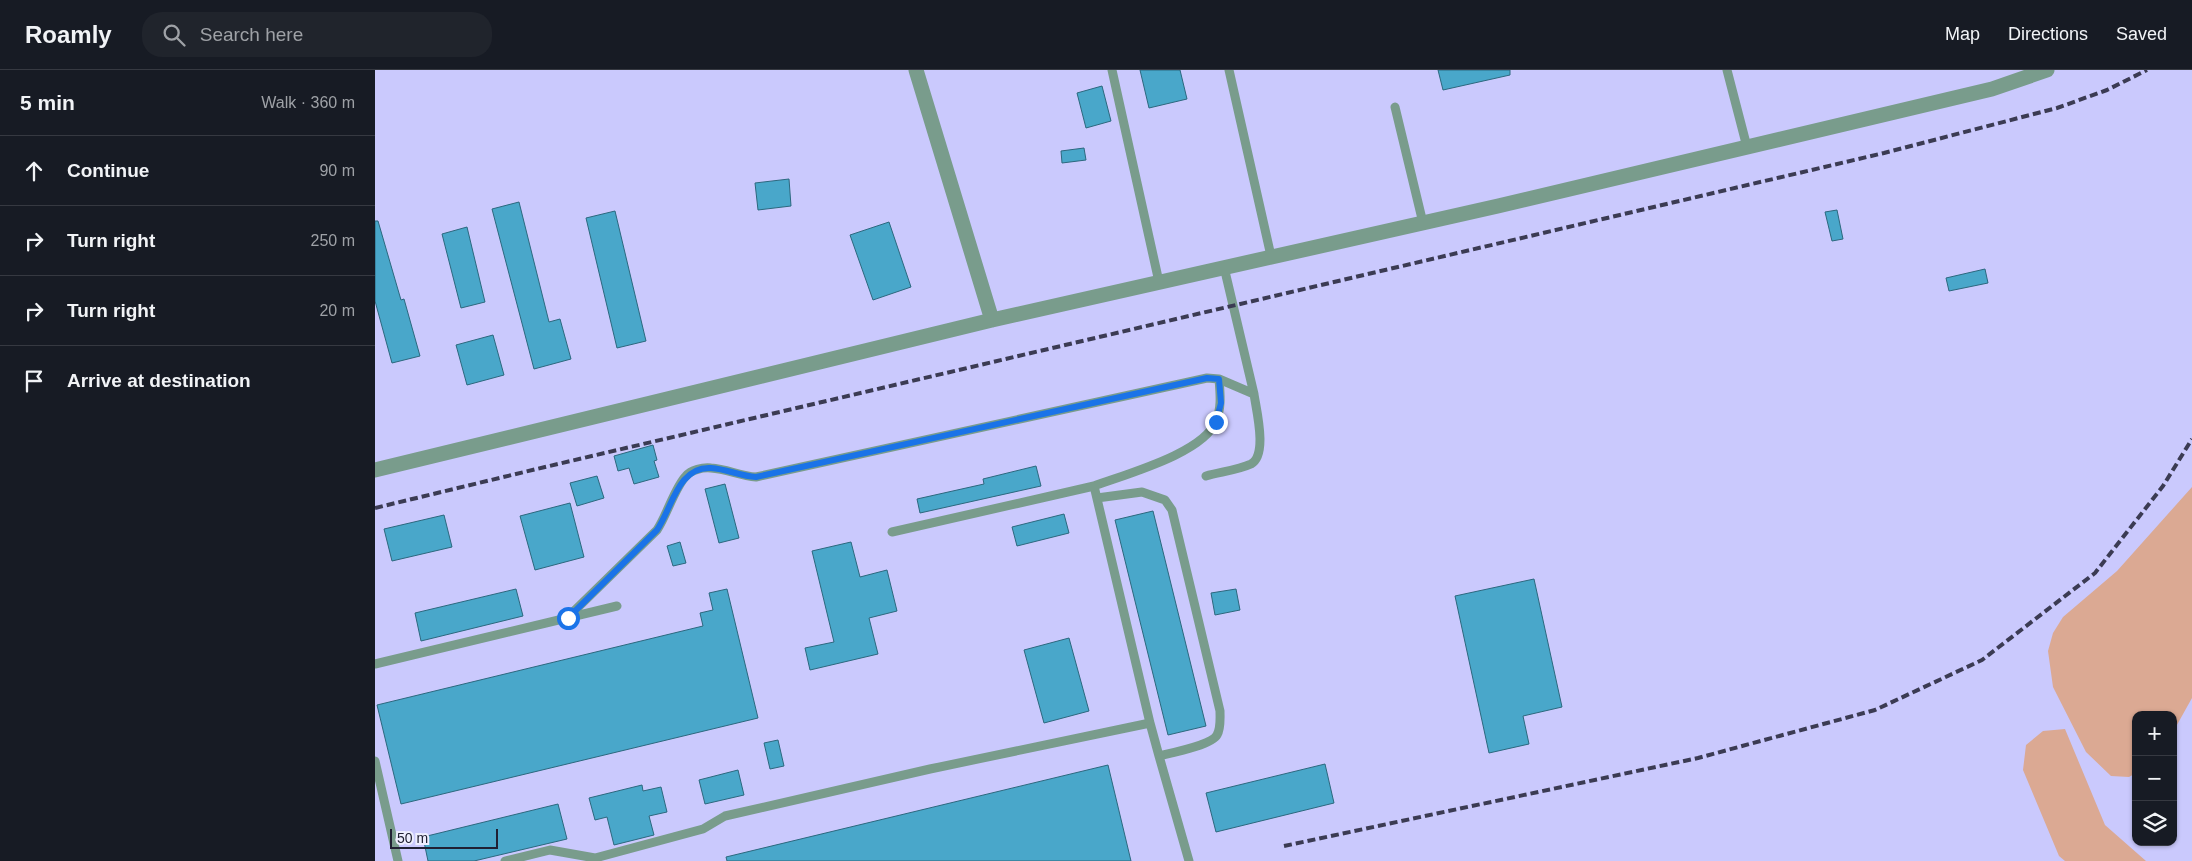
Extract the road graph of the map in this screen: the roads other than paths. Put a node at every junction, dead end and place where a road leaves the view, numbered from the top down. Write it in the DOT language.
graph roads {
  1 [pos="916,70"];
  2 [pos="1112,70"];
  3 [pos="1229,70"];
  4 [pos="1727,70"];
  5 [pos="2047,70"];
  6 [pos="1395,107"];
  7 [pos="1747,147"];
  8 [pos="1423,222"];
  9 [pos="1271,256"];
  10 [pos="1224,267"];
  11 [pos="1159,282"];
  12 [pos="992,320"];
  13 [pos="1219,379"];
  14 [pos="1254,394"];
  15 [pos="375,470"];
  16 [pos="1206,476"];
  17 [pos="1094,486"];
  18 [pos="1097,498"];
  19 [pos="893,532"];
  20 [pos="617,606"];
  21 [pos="568,618"];
  22 [pos="375,664"];
  23 [pos="1150,723"];
  24 [pos="1159,756"];
  25 [pos="375,761"];
  26 [pos="398,861"];
  27 [pos="505,861"];
  28 [pos="1189,861"];
  1 -- 12 [label="street"];
  2 -- 11 [label="lane"];
  3 -- 9 [label="lane"];
  4 -- 7 [label="lane"];
  5 -- 7 [label="street"];
  6 -- 8 [label="lane"];
  7 -- 8 [label="street"];
  8 -- 9 [label="street"];
  9 -- 10 [label="street"];
  10 -- 11 [label="street"];
  10 -- 14 [label="lane"];
  11 -- 12 [label="street"];
  12 -- 15 [label="street"];
  13 -- 14 [label="lane"];
  13 -- 17 [label="lane"];
  13 -- 21 [label="lane"];
  14 -- 16 [label="lane"];
  17 -- 18 [label="lane"];
  17 -- 19 [label="lane"];
  18 -- 23 [label="lane"];
  18 -- 24 [label="lane"];
  20 -- 21 [label="lane"];
  21 -- 22 [label="lane"];
  23 -- 24 [label="lane"];
  23 -- 27 [label="lane"];
  24 -- 28 [label="lane"];
  25 -- 26 [label="lane"];
}
